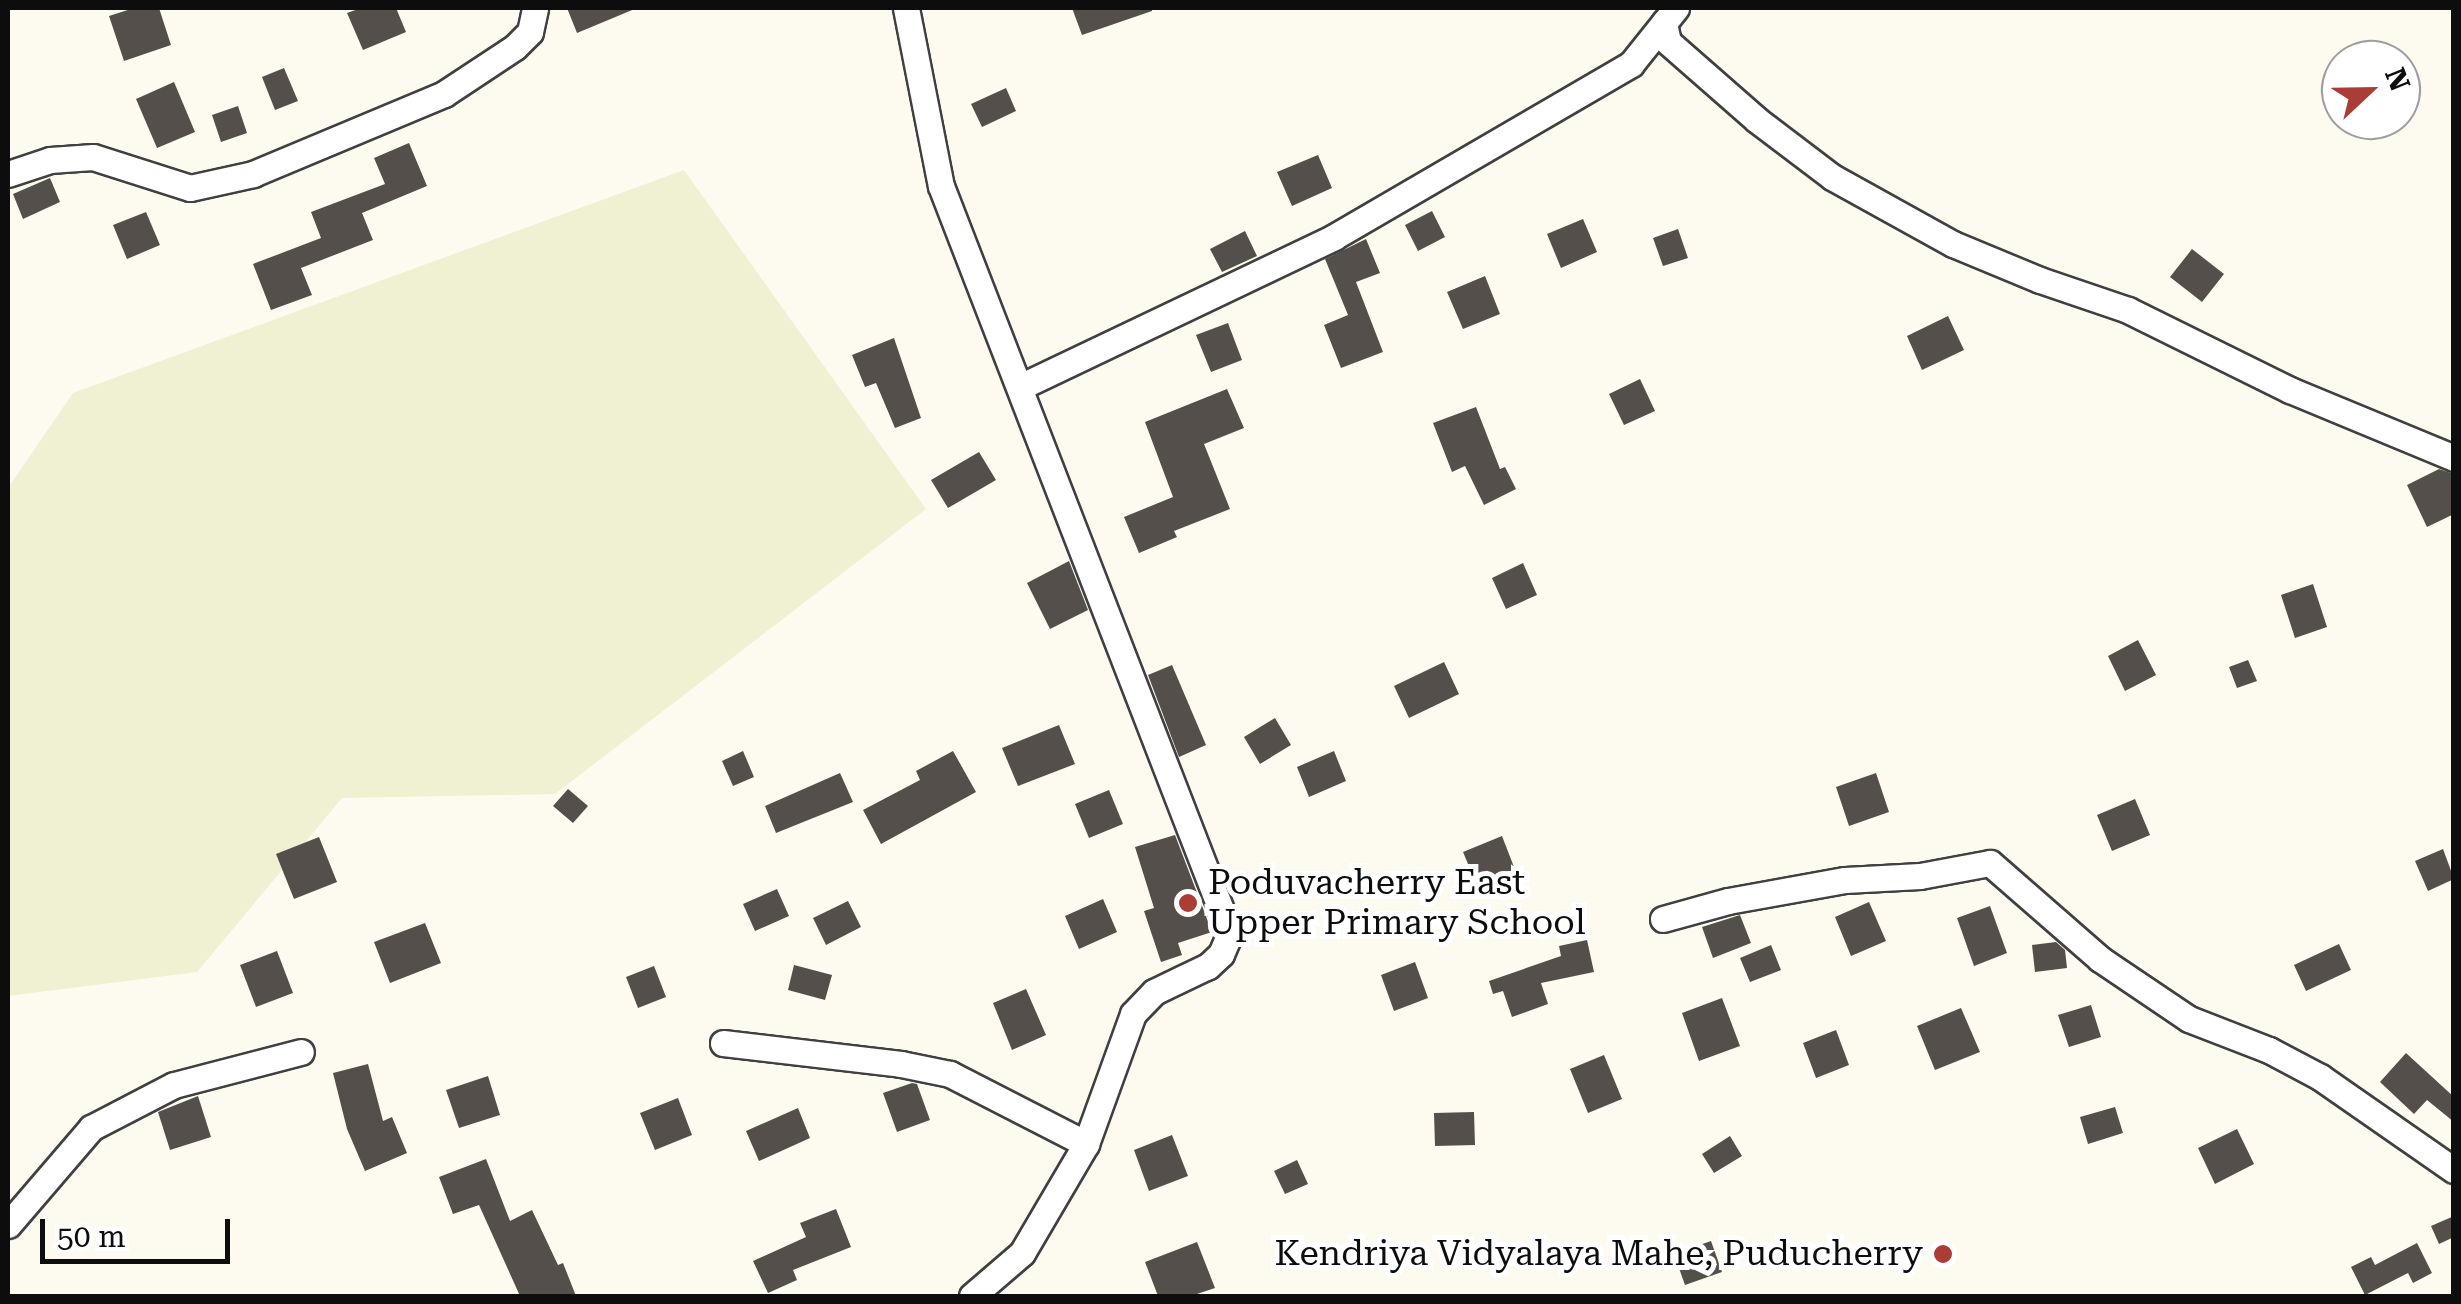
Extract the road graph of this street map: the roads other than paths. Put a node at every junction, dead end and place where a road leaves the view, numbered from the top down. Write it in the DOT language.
graph roads {
  1 [pos="535,8"];
  2 [pos="906,8"];
  3 [pos="1670,15"];
  4 [pos="8,174"];
  5 [pos="1022,386"];
  6 [pos="2454,458"];
  7 [pos="1663,920"];
  8 [pos="723,1043"];
  9 [pos="301,1052"];
  10 [pos="1086,1144"];
  11 [pos="2454,1170"];
  12 [pos="8,1225"];
  13 [pos="972,1296"];
  1 -- 4 [label="street"];
  2 -- 5 [label="street"];
  3 -- 5 [label="street"];
  3 -- 6 [label="street"];
  5 -- 10 [label="street"];
  7 -- 11 [label="street"];
  8 -- 10 [label="street"];
  9 -- 12 [label="street"];
  10 -- 13 [label="street"];
}
